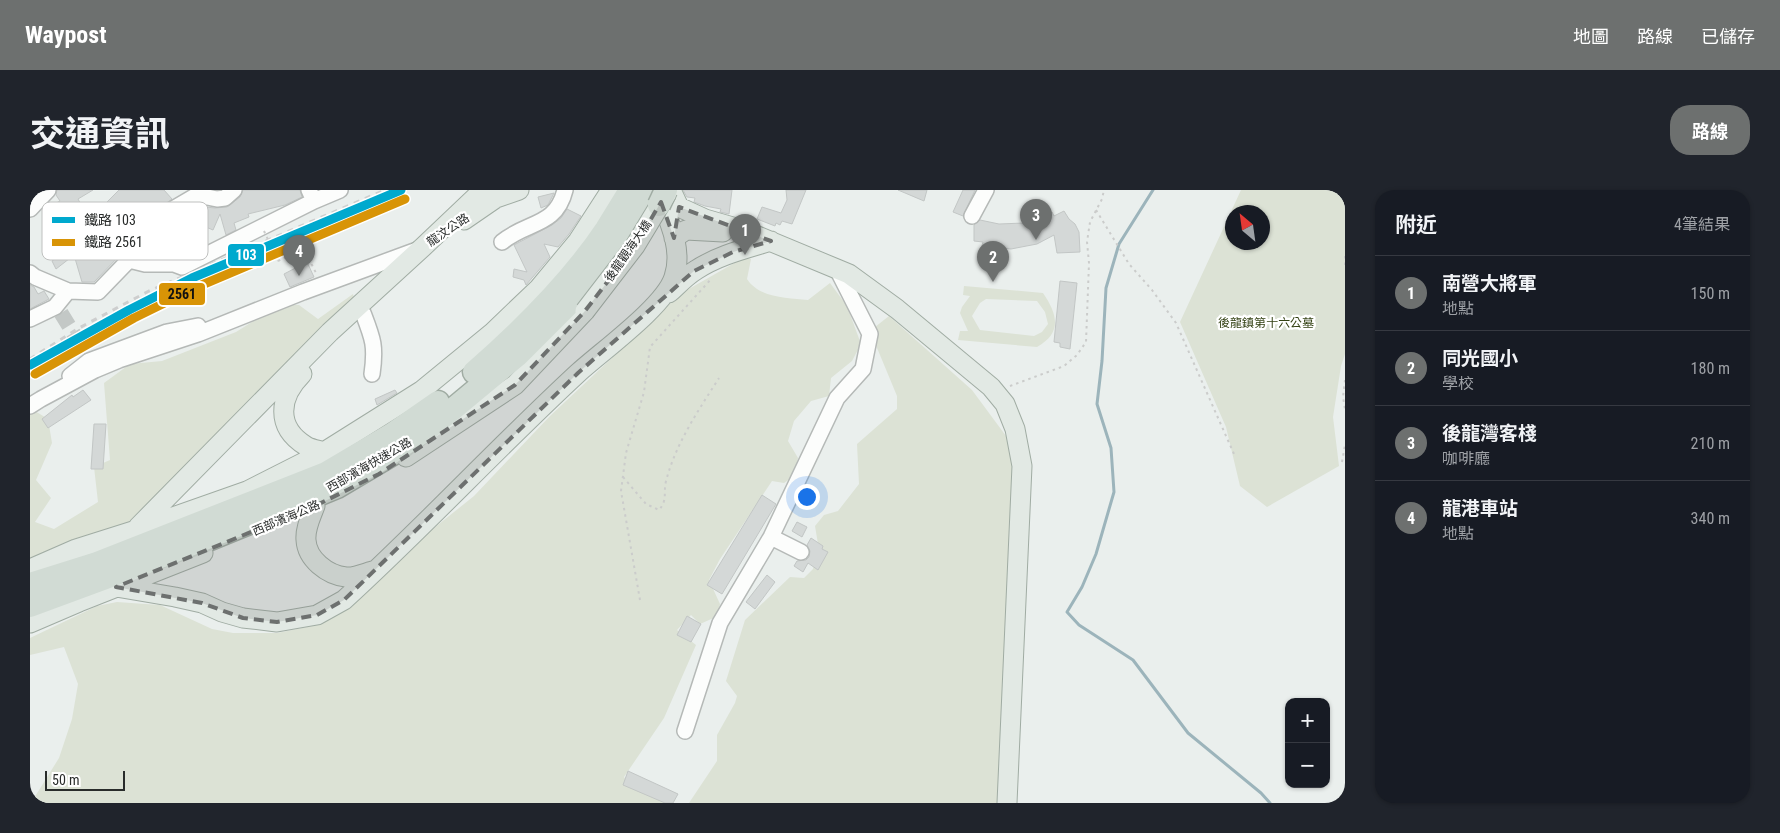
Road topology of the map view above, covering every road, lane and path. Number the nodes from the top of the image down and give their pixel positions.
1 (48, 190) edge
2 (234, 190) edge
3 (340, 190) edge
4 (483, 190) edge
5 (519, 190) edge
6 (565, 190) edge
7 (612, 190) edge
8 (630, 190) edge
9 (986, 190) edge
10 (1104, 190) edge
11 (665, 194) edge
12 (312, 195) edge
13 (185, 202) edge
14 (30, 209) edge
15 (1096, 210) junction
16 (972, 216) dead end
17 (264, 231) dead end
18 (674, 238) junction
19 (771, 241) junction
20 (502, 242) dead end
21 (423, 247) junction
22 (208, 253) edge
23 (1345, 256) edge
24 (129, 260) joint
25 (195, 260) edge
26 (1345, 266) edge
27 (837, 268) junction
28 (30, 273) edge
29 (714, 276) dead end
30 (322, 286) junction
31 (68, 291) junction
32 (563, 298) junction
33 (656, 305) junction
34 (363, 312) junction
35 (61, 313) dead end
36 (30, 319) edge
37 (218, 326) junction
38 (372, 374) dead end
39 (719, 378) dead end
40 (1345, 380) edge
41 (991, 387) junction
42 (36, 402) edge
43 (1345, 409) edge
44 (1345, 445) edge
45 (324, 452) junction
46 (1234, 454) dead end
47 (1342, 462) dead end
48 (623, 476) junction
49 (315, 506) junction
50 (136, 530) junction
51 (771, 537) junction
52 (801, 552) dead end
53 (30, 569) edge
54 (377, 570) junction
55 (30, 584) edge
56 (116, 587) junction
57 (640, 600) dead end
58 (30, 606) edge
59 (30, 623) edge
60 (685, 731) dead end
61 (1008, 803) edge

1 - 14 street
2 - 13 street
3 - 12 street
4 - 21 main road, 龍汶公路
5 - 21 main road, 龍汶公路
6 - 20 street
7 - 32 main road
8 - 32 highway, 西部濱海快速公路
9 - 16 street
10 - 15 path
11 - 18 main road
11 - 18 main road
11 - 19 main road
11 - 32 highway, 西部濱海快速公路
12 - 22 street
15 - 41 path
15 - 46 path
17 - 30 path, bridge
18 - 19 main road
18 - 33 main road
19 - 27 main road
19 - 33 main road
21 - 30 street
21 - 34 main road
21 - 50 main road
23 - 26 path
24 - 25 street
24 - 31 street
27 - 41 main road
27 - 51 street
28 - 31 street
29 - 48 path
30 - 37 street
31 - 35 street
31 - 36 street
32 - 45 main road
32 - 49 main road, 西部濱海公路
32 - 55 highway, 西部濱海快速公路
32 - 58 highway, 西部濱海快速公路
33 - 54 main road
34 - 38 street
34 - 45 main road
37 - 42 street
37 - 42 street
39 - 48 path
40 - 43 path
41 - 61 main road
44 - 47 path
45 - 50 main road
48 - 57 path
49 - 54 main road
49 - 56 main road, 西部濱海公路
50 - 53 main road
51 - 52 street
51 - 60 street
54 - 56 main road
56 - 59 main road, 西部濱海公路

